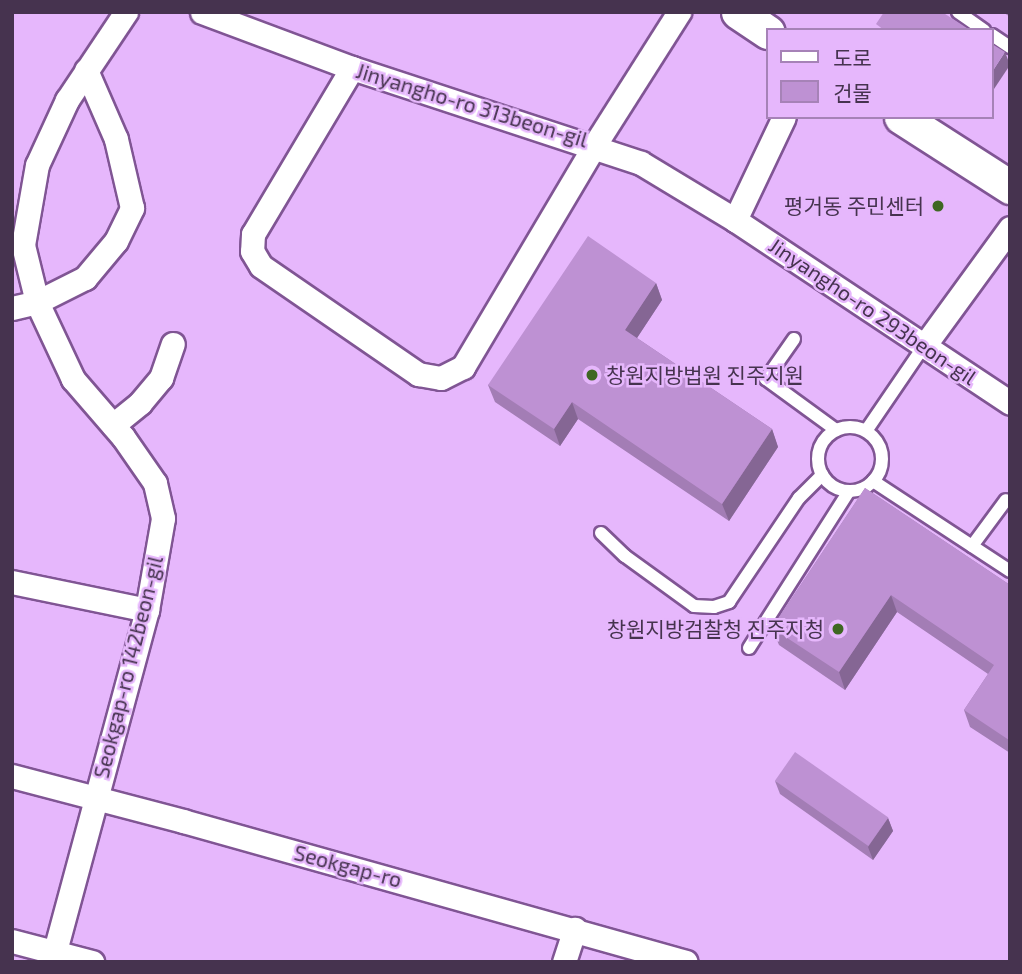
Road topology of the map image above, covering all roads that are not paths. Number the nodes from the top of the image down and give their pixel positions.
1 (126, 12) edge
2 (202, 12) edge
3 (679, 12) edge
4 (738, 12) edge
5 (958, 12) edge
6 (981, 28) edge
7 (766, 31) edge
8 (994, 36) edge
9 (1010, 47) edge
10 (352, 68) junction
11 (86, 70) junction
12 (783, 119) edge
13 (905, 119) edge
14 (594, 146) junction
15 (1006, 175) edge
16 (736, 220) junction
17 (1010, 228) edge
18 (37, 302) junction
19 (12, 307) edge
20 (794, 339) dead end
21 (173, 344) dead end
22 (924, 346) junction
23 (1010, 403) edge
24 (113, 425) junction
25 (836, 430) junction
26 (866, 431) junction
27 (822, 475) junction
28 (873, 481) junction
29 (849, 491) junction
30 (1006, 499) dead end
31 (601, 533) dead end
32 (972, 546) junction
33 (1010, 571) edge
34 (12, 582) edge
35 (147, 610) junction
36 (749, 648) dead end
37 (12, 776) edge
38 (95, 798) junction
39 (575, 929) junction
40 (12, 941) edge
41 (53, 956) edge
42 (683, 961) edge
43 (92, 962) edge
44 (564, 962) edge

1 - 11 street, Seokgap-ro 142beon-gil
2 - 10 street, Jinyangho-ro 313beon-gil
3 - 14 street, Jinyangho-ro 313beon-gil
4 - 7 street
5 - 6 lane
8 - 9 lane
10 - 14 street, Jinyangho-ro 313beon-gil
10 - 14 street
11 - 18 street, Seokgap-ro 142beon-gil
11 - 18 street
12 - 16 street
13 - 15 street
14 - 16 street, Jinyangho-ro 293beon-gil
16 - 22 street, Jinyangho-ro 293beon-gil
17 - 22 street
18 - 19 street
18 - 24 street, Seokgap-ro 142beon-gil
20 - 25 lane
21 - 24 street
22 - 23 street, Jinyangho-ro 293beon-gil
22 - 26 lane
24 - 35 street, Seokgap-ro 142beon-gil
25 - 26 lane
25 - 27 lane
26 - 28 lane
27 - 29 lane
27 - 31 lane
28 - 29 lane
28 - 32 lane
29 - 36 lane
30 - 32 lane
32 - 33 lane
34 - 35 street
35 - 38 street, Seokgap-ro 142beon-gil
37 - 38 street, Seokgap-ro
38 - 39 street, Seokgap-ro
38 - 41 street, Seokgap-ro 142beon-gil
39 - 42 street, Seokgap-ro
39 - 44 street
40 - 41 street
41 - 43 street

